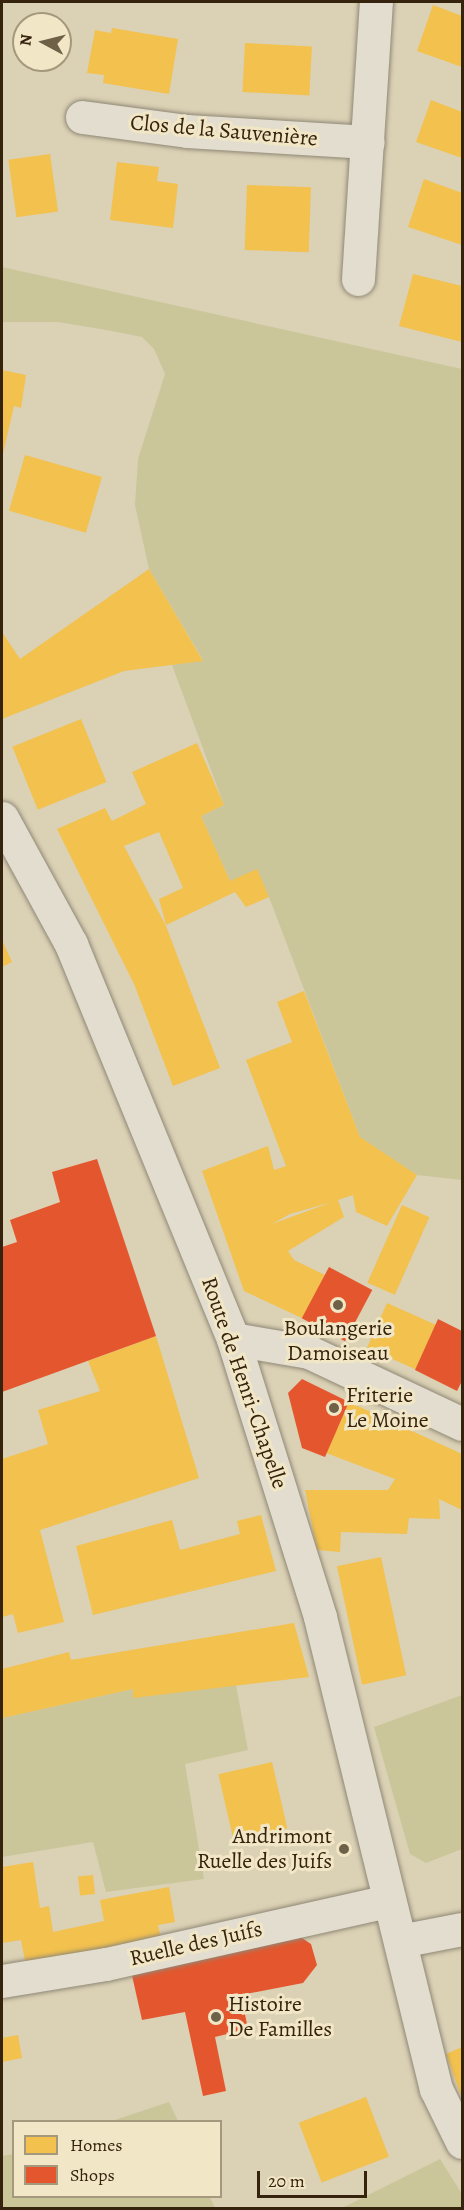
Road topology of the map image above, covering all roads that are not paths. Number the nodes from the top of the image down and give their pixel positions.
1 (376, 2) edge
2 (82, 117) dead end
3 (368, 142) junction
4 (358, 279) dead end
5 (2, 818) edge
6 (234, 1339) junction
7 (462, 1424) edge
8 (389, 1900) junction
9 (462, 1929) edge
10 (400, 1941) junction
11 (2, 1981) edge
12 (462, 2142) edge

1 - 3 street
2 - 3 street, Clos de la Sauvenière
3 - 4 street
5 - 6 street, Route de Henri-Chapelle
6 - 7 street
6 - 8 street, Route de Henri-Chapelle
8 - 10 street, Route de Henri-Chapelle
8 - 11 street, Ruelle des Juifs
9 - 10 street
10 - 12 street, Route de Henri-Chapelle

